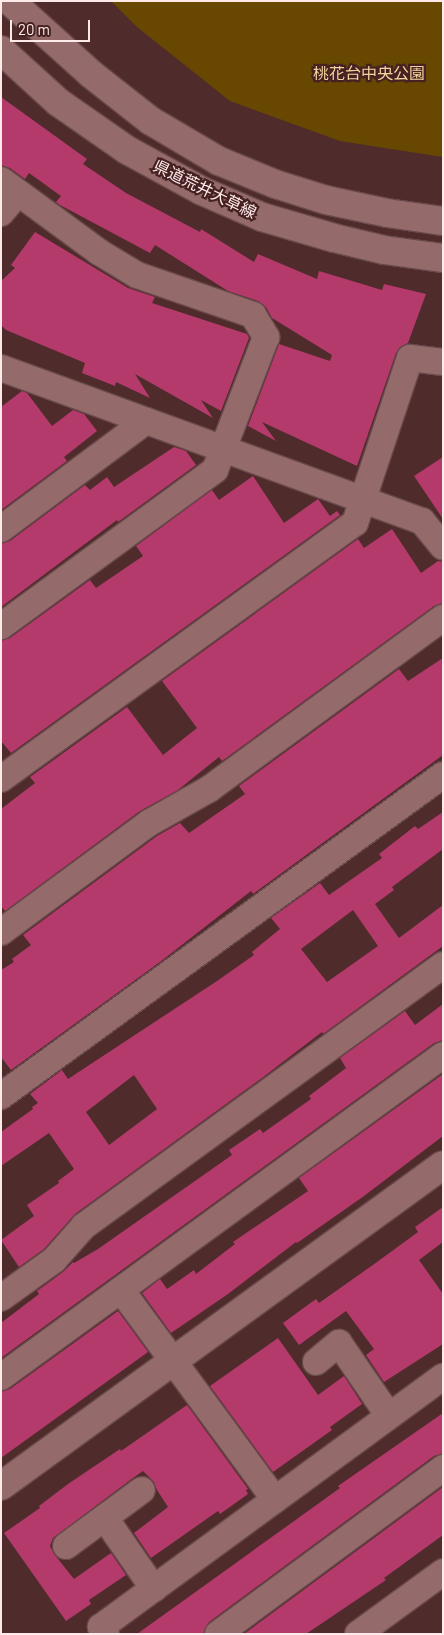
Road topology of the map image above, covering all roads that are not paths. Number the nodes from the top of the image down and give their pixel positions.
1 (10, 1) edge
2 (1, 50) edge
3 (10, 187) edge
4 (1, 212) edge
5 (443, 220) edge
6 (443, 258) edge
7 (443, 362) edge
8 (1, 368) edge
9 (146, 421) junction
10 (224, 450) junction
11 (362, 498) junction
12 (1, 529) edge
13 (443, 547) edge
14 (443, 618) edge
15 (1, 626) edge
16 (443, 775) edge
17 (1, 779) edge
18 (1, 932) edge
19 (443, 965) edge
20 (443, 1055) edge
21 (1, 1096) edge
22 (443, 1165) edge
23 (121, 1290) junction
24 (1, 1298) edge
25 (173, 1361) junction
26 (316, 1362) dead end
27 (1, 1376) edge
28 (443, 1377) edge
29 (388, 1416) junction
30 (443, 1468) edge
31 (1, 1486) edge
32 (142, 1490) dead end
33 (275, 1500) junction
34 (105, 1518) junction
35 (66, 1546) dead end
36 (443, 1572) edge
37 (154, 1589) junction
38 (106, 1634) edge
39 (218, 1634) edge
40 (358, 1634) edge

1 - 5 main road, 県道荒井大草線
2 - 6 main road, 県道荒井大草線
3 - 4 street
3 - 10 street
7 - 11 street
8 - 9 street
9 - 10 street
9 - 12 street
10 - 11 street
10 - 15 street
11 - 13 street
11 - 17 street
14 - 18 street
16 - 21 street
19 - 24 street
20 - 23 street
22 - 25 main road
23 - 25 street
23 - 27 street
25 - 31 main road
25 - 33 street
26 - 29 street
28 - 29 street
29 - 33 street
30 - 39 street
32 - 34 street
33 - 37 street
34 - 35 street
34 - 37 street
36 - 40 street
37 - 38 street

